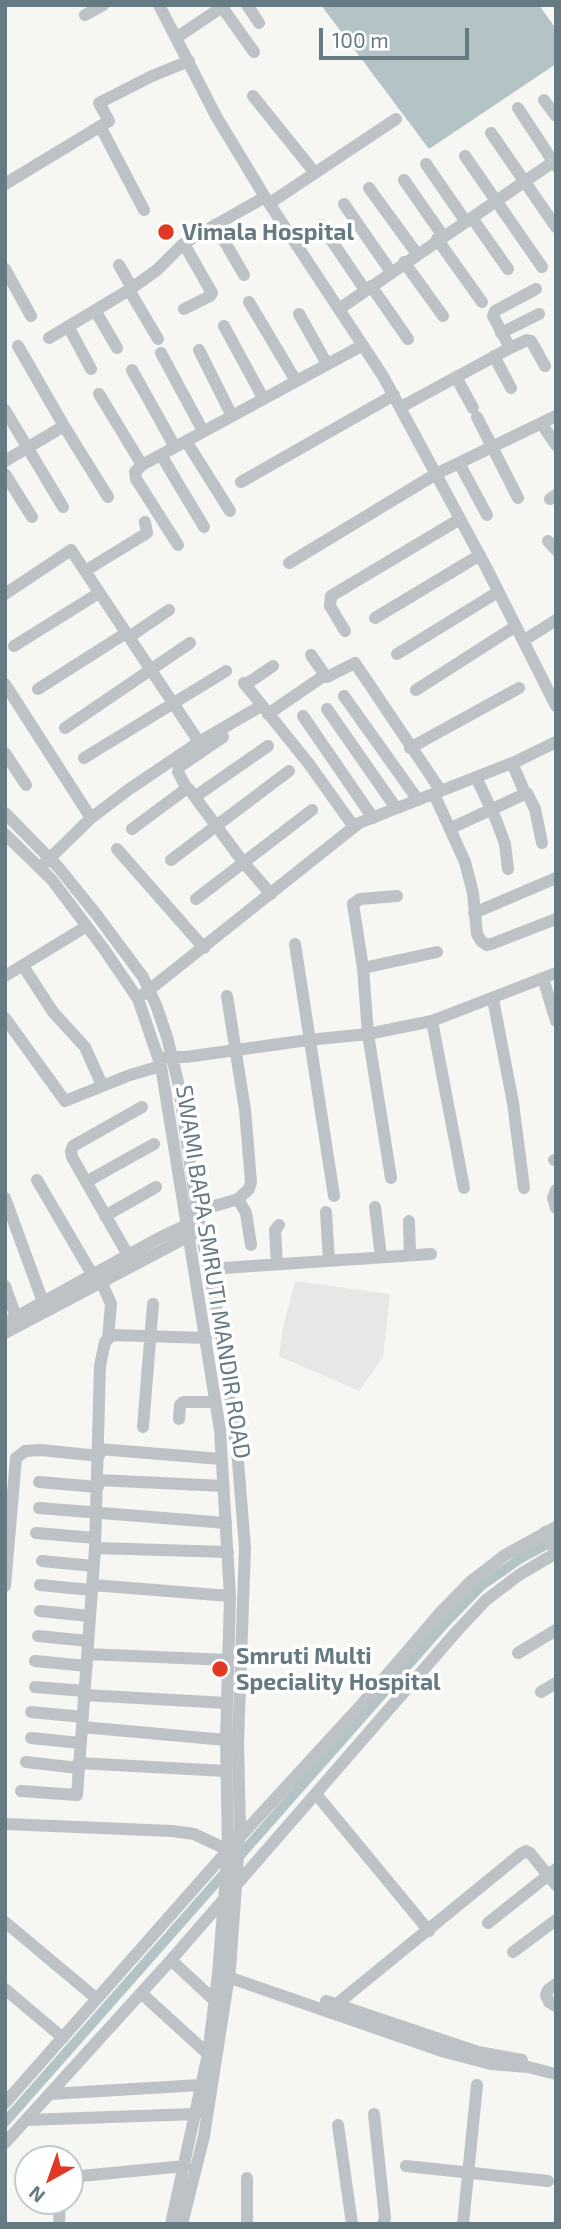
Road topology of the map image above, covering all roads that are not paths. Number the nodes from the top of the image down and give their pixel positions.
1 (103, 5) edge
2 (159, 5) edge
3 (247, 5) edge
4 (223, 6) edge
5 (85, 15) dead end
6 (259, 23) dead end
7 (176, 38) junction
8 (254, 52) dead end
9 (189, 61) junction
10 (253, 96) dead end
11 (544, 100) dead end
12 (518, 108) dead end
13 (556, 116) edge
14 (396, 119) dead end
15 (100, 126) junction
16 (491, 133) dead end
17 (466, 156) dead end
18 (555, 162) edge
19 (426, 164) dead end
20 (315, 173) junction
21 (404, 180) dead end
22 (524, 182) junction
23 (5, 184) edge
24 (369, 188) dead end
25 (267, 200) junction
26 (496, 202) junction
27 (344, 204) dead end
28 (144, 210) dead end
29 (469, 220) junction
30 (215, 225) junction
31 (321, 225) dead end
32 (556, 227) edge
33 (440, 237) junction
34 (184, 244) junction
35 (417, 254) junction
36 (404, 262) junction
37 (119, 265) dead end
38 (542, 267) dead end
39 (5, 269) edge
40 (508, 269) dead end
41 (391, 272) junction
42 (244, 275) dead end
43 (368, 288) junction
44 (130, 289) junction
45 (536, 289) dead end
46 (249, 302) dead end
47 (482, 302) dead end
48 (184, 309) dead end
49 (339, 309) junction
50 (95, 310) junction
51 (299, 314) dead end
52 (539, 314) dead end
53 (31, 316) dead end
54 (443, 316) dead end
55 (68, 326) junction
56 (225, 326) dead end
57 (501, 333) junction
58 (49, 338) dead end
59 (158, 339) dead end
60 (408, 339) dead end
61 (363, 345) junction
62 (18, 346) dead end
63 (117, 348) dead end
64 (510, 348) junction
65 (199, 350) dead end
66 (161, 353) dead end
67 (494, 356) junction
68 (327, 364) junction
69 (545, 366) dead end
70 (91, 369) dead end
71 (132, 370) dead end
72 (456, 377) junction
73 (296, 381) junction
74 (511, 388) dead end
75 (99, 394) dead end
76 (394, 395) junction
77 (263, 398) junction
78 (401, 407) junction
79 (5, 410) edge
80 (232, 416) junction
81 (556, 416) edge
82 (541, 423) junction
83 (64, 426) junction
84 (204, 431) junction
85 (181, 444) junction
86 (556, 445) edge
87 (492, 446) junction
88 (27, 447) junction
89 (161, 455) junction
90 (5, 461) edge
91 (460, 463) junction
92 (142, 465) junction
93 (5, 474) edge
94 (436, 474) junction
95 (241, 482) dead end
96 (108, 497) dead end
97 (518, 498) dead end
98 (63, 507) dead end
99 (230, 511) dead end
100 (487, 515) dead end
101 (32, 517) dead end
102 (460, 519) junction
103 (145, 522) dead end
104 (204, 527) dead end
105 (178, 545) dead end
106 (480, 555) junction
107 (289, 563) dead end
108 (85, 572) junction
109 (498, 592) junction
110 (99, 593) junction
111 (5, 594) edge
112 (169, 610) dead end
113 (375, 618) dead end
114 (556, 620) edge
115 (516, 626) junction
116 (345, 631) dead end
117 (128, 635) junction
118 (523, 641) junction
119 (190, 643) dead end
120 (14, 646) dead end
121 (397, 654) dead end
122 (312, 655) dead end
123 (273, 666) dead end
124 (150, 669) junction
125 (226, 671) dead end
126 (325, 675) junction
127 (5, 684) edge
128 (519, 688) dead end
129 (38, 689) dead end
130 (416, 690) dead end
131 (344, 696) dead end
132 (174, 704) junction
133 (556, 706) edge
134 (327, 709) dead end
135 (265, 710) junction
136 (303, 716) dead end
137 (65, 728) dead end
138 (226, 735) dead end
139 (199, 742) junction
140 (556, 742) edge
141 (268, 746) dead end
142 (410, 748) junction
143 (5, 753) edge
144 (84, 758) dead end
145 (512, 764) junction
146 (289, 771) dead end
147 (477, 778) junction
148 (26, 785) dead end
149 (192, 793) junction
150 (438, 793) junction
151 (525, 793) junction
152 (418, 800) junction
153 (396, 808) junction
154 (491, 808) junction
155 (312, 810) dead end
156 (5, 813) edge
157 (92, 818) junction
158 (373, 818) junction
159 (216, 824) junction
160 (354, 827) junction
161 (451, 828) junction
162 (132, 829) dead end
163 (6, 836) edge
164 (542, 843) dead end
165 (117, 849) dead end
166 (50, 859) junction
167 (171, 860) dead end
168 (243, 862) junction
169 (40, 868) junction
170 (508, 869) dead end
171 (556, 878) edge
172 (271, 894) junction
173 (397, 896) dead end
174 (196, 899) dead end
175 (474, 913) junction
176 (556, 919) edge
177 (87, 926) junction
178 (295, 944) dead end
179 (204, 948) junction
180 (437, 952) dead end
181 (23, 966) junction
182 (363, 968) junction
183 (556, 973) edge
184 (5, 976) edge
185 (543, 978) junction
186 (144, 995) junction
187 (227, 996) dead end
188 (493, 999) junction
189 (555, 1016) edge
190 (5, 1018) edge
191 (432, 1021) junction
192 (368, 1034) junction
193 (308, 1040) junction
194 (236, 1051) junction
195 (173, 1056) junction
196 (160, 1061) junction
197 (102, 1085) junction
198 (142, 1107) dead end
199 (154, 1144) dead end
200 (391, 1178) dead end
201 (37, 1180) dead end
202 (86, 1182) junction
203 (156, 1187) dead end
204 (464, 1188) dead end
205 (524, 1188) dead end
206 (556, 1190) edge
207 (334, 1196) dead end
208 (5, 1198) edge
209 (238, 1199) junction
210 (376, 1207) dead end
211 (556, 1208) edge
212 (326, 1212) dead end
213 (105, 1216) junction
214 (409, 1220) dead end
215 (193, 1223) junction
216 (279, 1225) dead end
217 (251, 1245) dead end
218 (431, 1254) dead end
219 (128, 1255) junction
220 (410, 1255) junction
221 (381, 1257) junction
222 (329, 1261) junction
223 (276, 1264) junction
224 (208, 1269) junction
225 (97, 1278) junction
226 (5, 1286) edge
227 (43, 1301) junction
228 (153, 1304) dead end
229 (11, 1320) edge
230 (5, 1333) edge
231 (150, 1335) junction
232 (206, 1338) junction
233 (108, 1339) junction
234 (215, 1402) junction
235 (179, 1419) dead end
236 (144, 1427) dead end
237 (99, 1452) junction
238 (221, 1459) junction
239 (39, 1482) dead end
240 (98, 1483) junction
241 (223, 1486) junction
242 (39, 1508) dead end
243 (96, 1513) junction
244 (226, 1523) junction
245 (549, 1531) edge
246 (36, 1533) dead end
247 (95, 1543) junction
248 (229, 1552) junction
249 (556, 1553) edge
250 (43, 1561) dead end
251 (93, 1566) junction
252 (5, 1586) edge
253 (40, 1586) dead end
254 (92, 1588) junction
255 (230, 1597) junction
256 (40, 1611) dead end
257 (89, 1616) junction
258 (556, 1630) edge
259 (38, 1636) dead end
260 (87, 1653) junction
261 (518, 1653) dead end
262 (228, 1660) junction
263 (35, 1661) dead end
264 (556, 1683) edge
265 (35, 1687) dead end
266 (541, 1692) dead end
267 (85, 1693) junction
268 (226, 1703) junction
269 (31, 1712) dead end
270 (82, 1722) junction
271 (31, 1738) dead end
272 (226, 1740) junction
273 (80, 1743) junction
274 (26, 1762) dead end
275 (78, 1766) junction
276 (226, 1771) junction
277 (20, 1791) dead end
278 (316, 1794) junction
279 (5, 1824) edge
280 (239, 1838) junction
281 (228, 1850) junction
282 (553, 1876) edge
283 (234, 1886) junction
284 (224, 1898) junction
285 (556, 1920) edge
286 (5, 1922) edge
287 (488, 1923) dead end
288 (429, 1931) junction
289 (513, 1952) dead end
290 (171, 1960) junction
291 (224, 1972) junction
292 (556, 1984) edge
293 (5, 1990) edge
294 (141, 1993) junction
295 (97, 1999) junction
296 (215, 2001) junction
297 (556, 2006) edge
298 (332, 2008) junction
299 (63, 2038) junction
300 (208, 2054) junction
301 (523, 2063) junction
302 (556, 2067) edge
303 (556, 2074) edge
304 (201, 2085) junction
305 (477, 2085) dead end
306 (50, 2094) junction
307 (5, 2103) edge
308 (196, 2114) junction
309 (374, 2114) dead end
310 (26, 2120) junction
311 (338, 2124) dead end
312 (5, 2143) edge
313 (185, 2166) junction
314 (406, 2166) dead end
315 (468, 2171) junction
316 (84, 2176) edge
317 (247, 2178) dead end
318 (548, 2181) dead end
319 (170, 2224) edge
320 (182, 2224) edge
321 (247, 2224) edge
322 (352, 2224) edge
323 (383, 2224) edge
324 (463, 2224) edge

1 - 5 street
2 - 7 street
3 - 6 street
4 - 7 street
4 - 8 street
7 - 9 street
9 - 15 street
9 - 25 street
10 - 20 street
11 - 13 street
12 - 18 street
14 - 20 street
15 - 23 street
15 - 28 street
16 - 22 street
17 - 26 street
18 - 22 street
19 - 29 street
20 - 25 street
21 - 33 street
22 - 26 street
22 - 32 street
24 - 35 street
25 - 30 street
25 - 49 street
26 - 29 street
26 - 38 street
27 - 41 street
29 - 33 street
29 - 40 street
30 - 34 street
30 - 42 street
31 - 43 street
33 - 35 street
33 - 47 street
34 - 44 street
34 - 48 street
35 - 36 street
36 - 41 street
36 - 54 street
37 - 44 street
39 - 53 street
41 - 43 street
43 - 49 street
43 - 60 street
44 - 50 street
44 - 59 street
45 - 57 street
46 - 73 street
49 - 61 street
50 - 55 street
50 - 63 street
51 - 68 street
52 - 57 street
55 - 58 street
55 - 70 street
56 - 77 street
57 - 64 street
61 - 68 street
61 - 76 street
62 - 83 street
64 - 67 street
64 - 69 street
65 - 80 street
66 - 84 street
67 - 72 street
67 - 74 street
68 - 73 street
71 - 85 street
72 - 78 street
72 - 87 street
73 - 77 street
75 - 92 street
76 - 78 street
76 - 95 street
77 - 80 street
78 - 94 street
79 - 88 street
80 - 84 street
81 - 82 street
82 - 86 street
82 - 87 street
83 - 88 street
83 - 96 street
84 - 85 street
85 - 89 street
85 - 99 street
87 - 91 street
87 - 97 street
88 - 90 street
88 - 98 street
89 - 92 street
89 - 104 street
91 - 94 street
91 - 100 street
92 - 105 street
93 - 101 street
94 - 102 street
94 - 107 street
102 - 106 street
102 - 116 street
103 - 108 street
106 - 109 street
106 - 113 street
108 - 110 street
108 - 111 street
109 - 115 street
109 - 121 street
110 - 117 street
110 - 120 street
112 - 117 street
114 - 118 street
115 - 118 street
115 - 130 street
117 - 124 street
117 - 129 street
118 - 133 street
119 - 124 street
122 - 126 street
123 - 135 street
124 - 132 street
124 - 137 street
125 - 132 street
126 - 135 street
126 - 142 street
127 - 157 street
128 - 142 street
131 - 152 street
132 - 139 street
132 - 144 street
134 - 153 street
135 - 139 street
135 - 160 street
136 - 158 street
138 - 149 street
139 - 157 street
140 - 145 street
141 - 149 street
142 - 150 street
143 - 148 street
145 - 147 street
145 - 151 street
146 - 159 street
147 - 150 street
147 - 154 street
149 - 159 street
149 - 162 street
150 - 152 street
150 - 161 street
151 - 154 street
151 - 164 street
152 - 153 street
153 - 158 street
154 - 161 street
154 - 170 street
155 - 168 street
156 - 166 street
157 - 166 street
158 - 160 street
159 - 167 street
159 - 168 street
160 - 172 street
161 - 175 street
163 - 169 street, SWAMI BAPA SMRUTI MANDIR ROAD
165 - 179 street
166 - 169 street
166 - 186 street
168 - 172 street
168 - 174 street
169 - 177 street, SWAMI BAPA SMRUTI MANDIR ROAD
171 - 175 street
172 - 179 street
173 - 182 street
175 - 176 street
177 - 181 street
177 - 186 street, SWAMI BAPA SMRUTI MANDIR ROAD
178 - 193 street
179 - 186 street
180 - 182 street
181 - 184 street
181 - 197 street
182 - 192 street
183 - 185 street
185 - 188 street
185 - 189 street
186 - 195 street
186 - 196 street, SWAMI BAPA SMRUTI MANDIR ROAD
187 - 194 street
188 - 191 street
188 - 205 street
190 - 197 street
191 - 192 street
191 - 204 street
192 - 193 street
192 - 200 street
193 - 194 street
193 - 207 street
194 - 195 street
194 - 209 street
195 - 196 street
195 - 215 street
196 - 197 street
196 - 215 street, SWAMI BAPA SMRUTI MANDIR ROAD
198 - 202 street
199 - 202 street
201 - 225 street
202 - 213 street
203 - 213 street
206 - 211 street
208 - 227 street
209 - 215 street
209 - 217 street
210 - 221 street
212 - 222 street
213 - 219 street
214 - 220 street
215 - 219 street
215 - 224 street
215 - 225 street
215 - 232 street, SWAMI BAPA SMRUTI MANDIR ROAD
216 - 223 street
218 - 220 street
219 - 225 street
220 - 221 street
221 - 222 street
222 - 223 street
223 - 224 street
224 - 280 street
225 - 227 street
225 - 230 street
225 - 233 street
226 - 229 street
227 - 229 street
228 - 231 street
231 - 232 street
231 - 233 street
231 - 236 street
232 - 234 street, SWAMI BAPA SMRUTI MANDIR ROAD
233 - 237 street
234 - 235 street
234 - 238 street, SWAMI BAPA SMRUTI MANDIR ROAD
237 - 238 street
237 - 240 street
237 - 252 street
238 - 241 street, SWAMI BAPA SMRUTI MANDIR ROAD
239 - 240 street
240 - 241 street
240 - 243 street
241 - 244 street, SWAMI BAPA SMRUTI MANDIR ROAD
242 - 243 street
243 - 244 street
243 - 247 street
244 - 248 street, SWAMI BAPA SMRUTI MANDIR ROAD
245 - 249 street
245 - 280 street
246 - 247 street
247 - 248 street
247 - 251 street
248 - 255 street, SWAMI BAPA SMRUTI MANDIR ROAD
249 - 278 street
250 - 251 street
251 - 254 street
253 - 254 street
254 - 255 street
254 - 257 street
255 - 262 street, SWAMI BAPA SMRUTI MANDIR ROAD
256 - 257 street
257 - 260 street
258 - 261 street
259 - 260 street
260 - 262 street
260 - 263 street
260 - 267 street
262 - 268 street, SWAMI BAPA SMRUTI MANDIR ROAD
264 - 266 street
265 - 267 street
267 - 268 street
267 - 270 street
268 - 272 street, SWAMI BAPA SMRUTI MANDIR ROAD
269 - 270 street
270 - 272 street
270 - 273 street
271 - 273 street
272 - 276 street, SWAMI BAPA SMRUTI MANDIR ROAD
273 - 275 street
274 - 275 street
275 - 276 street
275 - 277 street
276 - 281 street, SWAMI BAPA SMRUTI MANDIR ROAD
278 - 283 street
278 - 288 street
279 - 281 street
280 - 281 street
280 - 283 street
281 - 284 street, SWAMI BAPA SMRUTI MANDIR ROAD
281 - 295 street
282 - 287 street
282 - 288 street
283 - 284 street
283 - 291 street
284 - 290 street
284 - 291 street, SWAMI BAPA SMRUTI MANDIR ROAD
285 - 289 street
286 - 295 street
288 - 298 street
290 - 294 street
290 - 296 street
291 - 296 street, SWAMI BAPA SMRUTI MANDIR ROAD
291 - 298 street
291 - 320 street
292 - 297 street
293 - 299 street
294 - 300 street
294 - 306 street
295 - 299 street
296 - 300 street, SWAMI BAPA SMRUTI MANDIR ROAD
298 - 301 street
299 - 307 street
300 - 304 street, SWAMI BAPA SMRUTI MANDIR ROAD
301 - 302 street
301 - 303 street
304 - 306 street
304 - 308 street, SWAMI BAPA SMRUTI MANDIR ROAD
305 - 315 street
306 - 310 street
308 - 310 street
308 - 313 street, SWAMI BAPA SMRUTI MANDIR ROAD
309 - 323 street
310 - 312 street
311 - 322 street
313 - 316 street
313 - 319 street, SWAMI BAPA SMRUTI MANDIR ROAD
314 - 315 street
315 - 318 street
315 - 324 street
317 - 321 street

